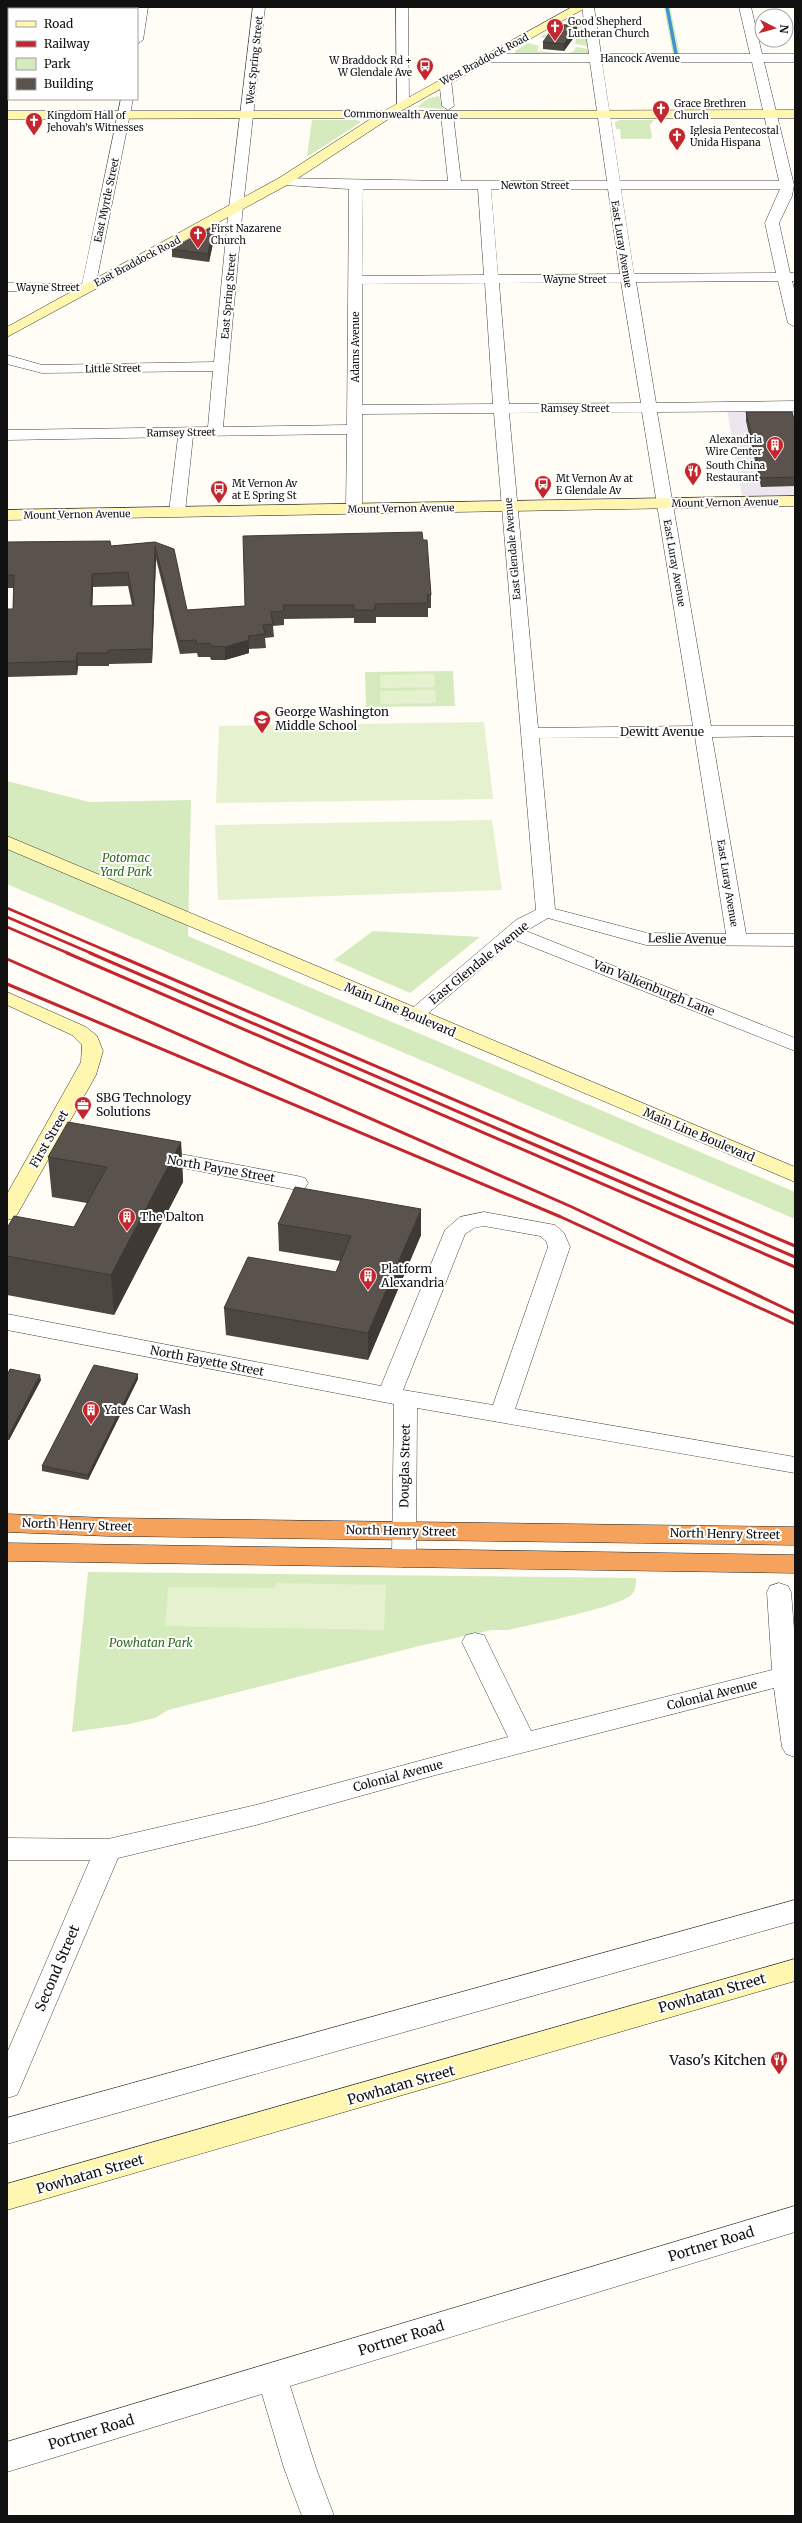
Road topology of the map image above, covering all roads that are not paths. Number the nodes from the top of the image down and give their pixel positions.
1 (142, 7) edge
2 (259, 7) edge
3 (402, 7) edge
4 (581, 7) edge
5 (588, 7) edge
6 (745, 7) edge
7 (138, 33) edge
8 (485, 58) junction
9 (595, 58) junction
10 (757, 58) junction
11 (795, 58) edge
12 (444, 80) junction
13 (127, 100) edge
14 (403, 104) junction
15 (447, 111) junction
16 (125, 113) junction
17 (249, 114) junction
18 (389, 114) junction
19 (770, 114) junction
20 (795, 114) edge
21 (7, 115) edge
22 (602, 115) junction
23 (284, 181) junction
24 (356, 185) junction
25 (455, 185) junction
26 (484, 185) junction
27 (613, 185) junction
28 (788, 185) junction
29 (236, 207) junction
30 (789, 277) edge
31 (628, 279) junction
32 (355, 280) junction
33 (490, 280) junction
34 (7, 287) edge
35 (88, 288) junction
36 (795, 324) edge
37 (7, 333) edge
38 (7, 359) edge
39 (221, 366) junction
40 (795, 406) edge
41 (649, 408) junction
42 (500, 409) junction
43 (355, 410) junction
44 (354, 429) junction
45 (186, 432) junction
46 (215, 432) junction
47 (7, 435) edge
48 (795, 501) edge
49 (665, 503) junction
50 (509, 506) junction
51 (354, 509) junction
52 (177, 512) junction
53 (7, 515) edge
54 (704, 731) junction
55 (795, 731) edge
56 (529, 733) junction
57 (7, 842) edge
58 (552, 914) junction
59 (514, 933) junction
60 (737, 940) junction
61 (795, 940) edge
62 (7, 998) edge
63 (413, 1016) junction
64 (795, 1045) edge
65 (50, 1137) junction
66 (73, 1142) edge
67 (134, 1153) edge
68 (795, 1175) edge
69 (296, 1183) dead end
70 (7, 1212) edge
71 (7, 1322) edge
72 (398, 1397) junction
73 (501, 1415) junction
74 (795, 1465) edge
75 (7, 1522) edge
76 (795, 1526) edge
77 (404, 1531) junction
78 (699, 1533) junction
79 (795, 1536) edge
80 (7, 1552) edge
81 (404, 1558) junction
82 (795, 1564) edge
83 (778, 1592) dead end
84 (475, 1642) dead end
85 (786, 1676) junction
86 (524, 1743) junction
87 (795, 1747) edge
88 (7, 1848) edge
89 (108, 1850) junction
90 (795, 1911) edge
91 (795, 1970) edge
92 (7, 2086) edge
93 (7, 2131) edge
94 (7, 2198) edge
95 (795, 2219) edge
96 (272, 2376) junction
97 (7, 2457) edge
98 (318, 2516) edge

1 - 7 street
2 - 17 street, West Spring Street
3 - 14 street
4 - 8 street, West Braddock Road
5 - 9 street, East Luray Avenue
6 - 10 street
8 - 9 street, Hancock Avenue
8 - 12 street, West Braddock Road
9 - 10 street, Hancock Avenue
9 - 22 street, East Luray Avenue
10 - 11 street, Hancock Avenue
10 - 19 street
12 - 14 street, West Braddock Road
12 - 15 street
13 - 16 street, East Myrtle Street
14 - 18 street, West Braddock Road
15 - 18 street, Commonwealth Avenue
15 - 22 street, Commonwealth Avenue
15 - 25 street
16 - 17 street, Commonwealth Avenue
16 - 21 street, Commonwealth Avenue
16 - 35 street, East Myrtle Street
17 - 18 street, Commonwealth Avenue
17 - 29 street, East Spring Street
18 - 23 street, East Braddock Road
19 - 20 street, Commonwealth Avenue
19 - 22 street, Commonwealth Avenue
19 - 28 street
22 - 27 street, East Luray Avenue
23 - 24 street, Newton Street
23 - 29 street, East Braddock Road
24 - 25 street, Newton Street
24 - 32 street, Adams Avenue
25 - 26 street, Newton Street
26 - 27 street, Newton Street
26 - 33 street, East Glendale Avenue
27 - 28 street, Newton Street
27 - 31 street, East Luray Avenue
28 - 30 street
29 - 35 street, East Braddock Road
29 - 39 street, East Spring Street
30 - 31 street, Wayne Street
30 - 36 street
31 - 33 street, Wayne Street
31 - 41 street, East Luray Avenue
32 - 33 street, Wayne Street
32 - 43 street, Adams Avenue
33 - 42 street, East Glendale Avenue
34 - 35 street, Wayne Street
35 - 37 street, East Braddock Road
38 - 39 street, Little Street
39 - 46 street, East Spring Street
40 - 41 street, Ramsey Street
41 - 42 street, Ramsey Street
41 - 49 street, East Luray Avenue
42 - 43 street, Ramsey Street
42 - 50 street, East Glendale Avenue
43 - 44 street, Adams Avenue
44 - 46 street, Ramsey Street
44 - 51 street, Adams Avenue
45 - 46 street, Ramsey Street
45 - 47 street, Ramsey Street
45 - 52 street
48 - 49 street, Mount Vernon Avenue
49 - 50 street, Mount Vernon Avenue
49 - 54 street, East Luray Avenue
50 - 51 street, Mount Vernon Avenue
50 - 56 street, East Glendale Avenue
51 - 52 street, Mount Vernon Avenue
52 - 53 street, Mount Vernon Avenue
54 - 55 street, Dewitt Avenue
54 - 56 street, Dewitt Avenue
54 - 60 street, East Luray Avenue
56 - 58 street, East Glendale Avenue
57 - 63 street, Main Line Boulevard
58 - 59 street, East Glendale Avenue
58 - 60 street, Leslie Avenue
59 - 63 street, East Glendale Avenue
59 - 64 street, Van Valkenburgh Lane
60 - 61 street, Leslie Avenue
62 - 65 street, First Street
63 - 68 street, Main Line Boulevard
65 - 66 street
65 - 70 street, First Street
67 - 69 street, North Payne Street
71 - 72 street, North Fayette Street
72 - 73 street, North Fayette Street
72 - 73 street
72 - 77 street, Douglas Street
73 - 74 street, North Fayette Street
75 - 77 highway, North Henry Street
76 - 78 highway
77 - 78 highway, North Henry Street
77 - 81 street, Douglas Street
78 - 79 highway, North Henry Street
80 - 81 highway
81 - 82 highway
83 - 85 street
84 - 86 street
85 - 86 street, Colonial Avenue
85 - 87 street
86 - 89 street, Colonial Avenue
88 - 89 street, Colonial Avenue
89 - 92 street, Second Street
90 - 93 street
91 - 94 street, Powhatan Street
95 - 96 street, Portner Road
96 - 97 street, Portner Road
96 - 98 street

